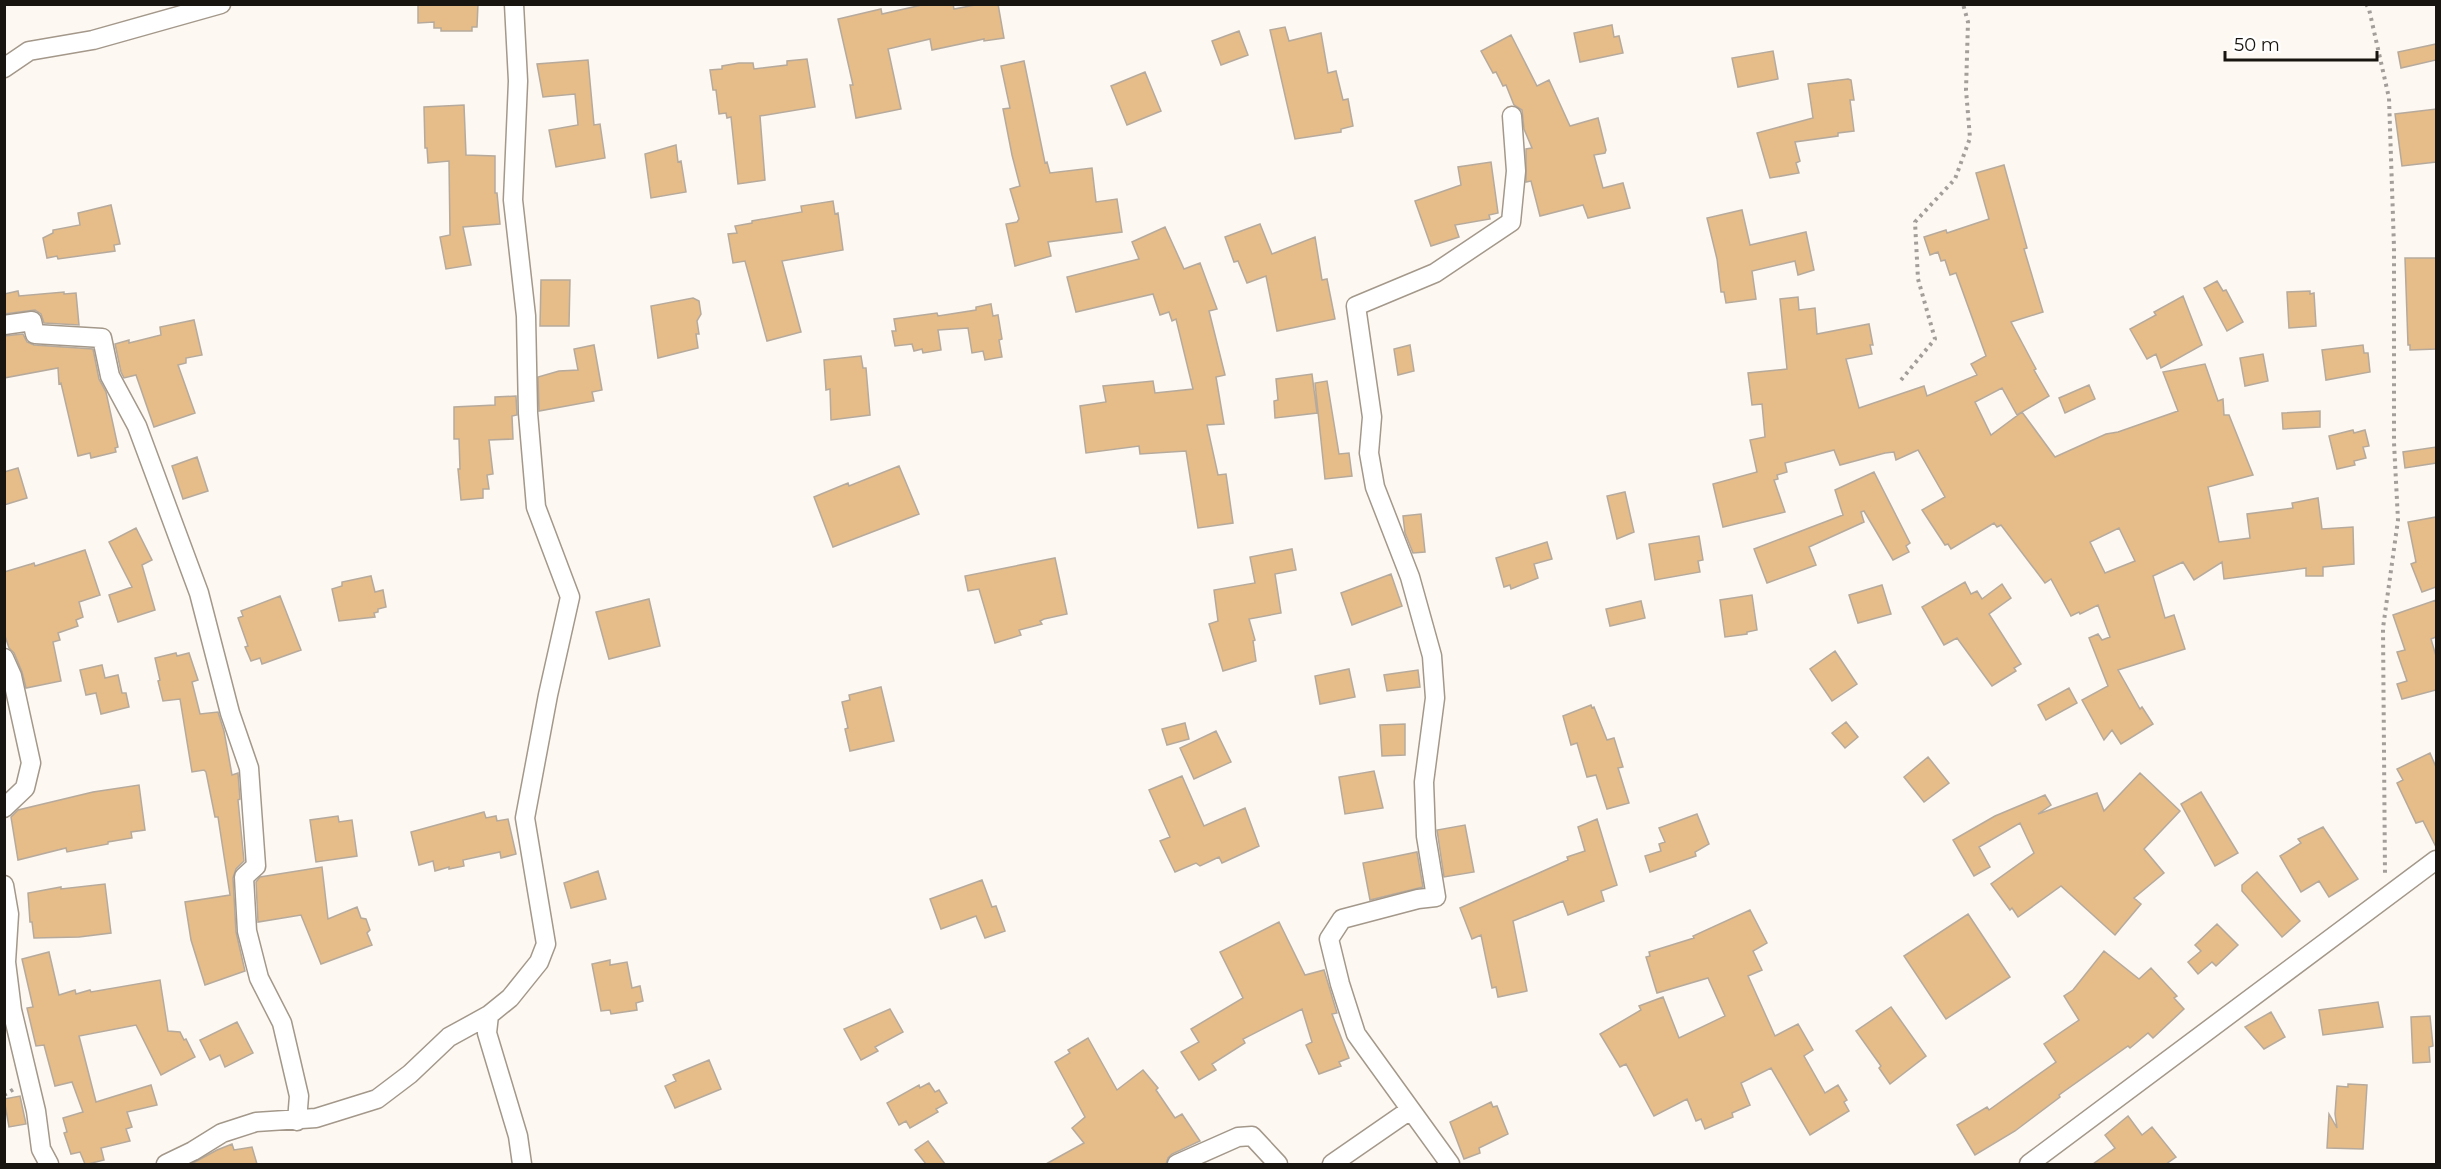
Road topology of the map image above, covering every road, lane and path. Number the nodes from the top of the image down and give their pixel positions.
1 (221, 4) edge
2 (514, 4) edge
3 (1963, 4) edge
4 (2366, 4) edge
5 (4, 68) edge
6 (1512, 116) dead end
7 (4, 326) edge
8 (1901, 380) dead end
9 (4, 658) edge
10 (4, 808) edge
11 (2436, 860) edge
12 (4, 885) edge
13 (2385, 900) junction
14 (489, 1016) junction
15 (1410, 1110) junction
16 (297, 1121) junction
17 (49, 1164) edge
18 (166, 1164) edge
19 (522, 1164) edge
20 (1177, 1164) edge
21 (1278, 1164) edge
22 (1332, 1164) edge
23 (1450, 1164) edge
24 (2029, 1164) edge

1 - 5 street
2 - 14 street
3 - 8 path
4 - 13 path
6 - 15 street
7 - 16 street
9 - 10 street
11 - 13 street
12 - 17 street
13 - 24 street
14 - 16 street
14 - 19 street
15 - 22 street
15 - 23 street
16 - 18 street
20 - 21 street

